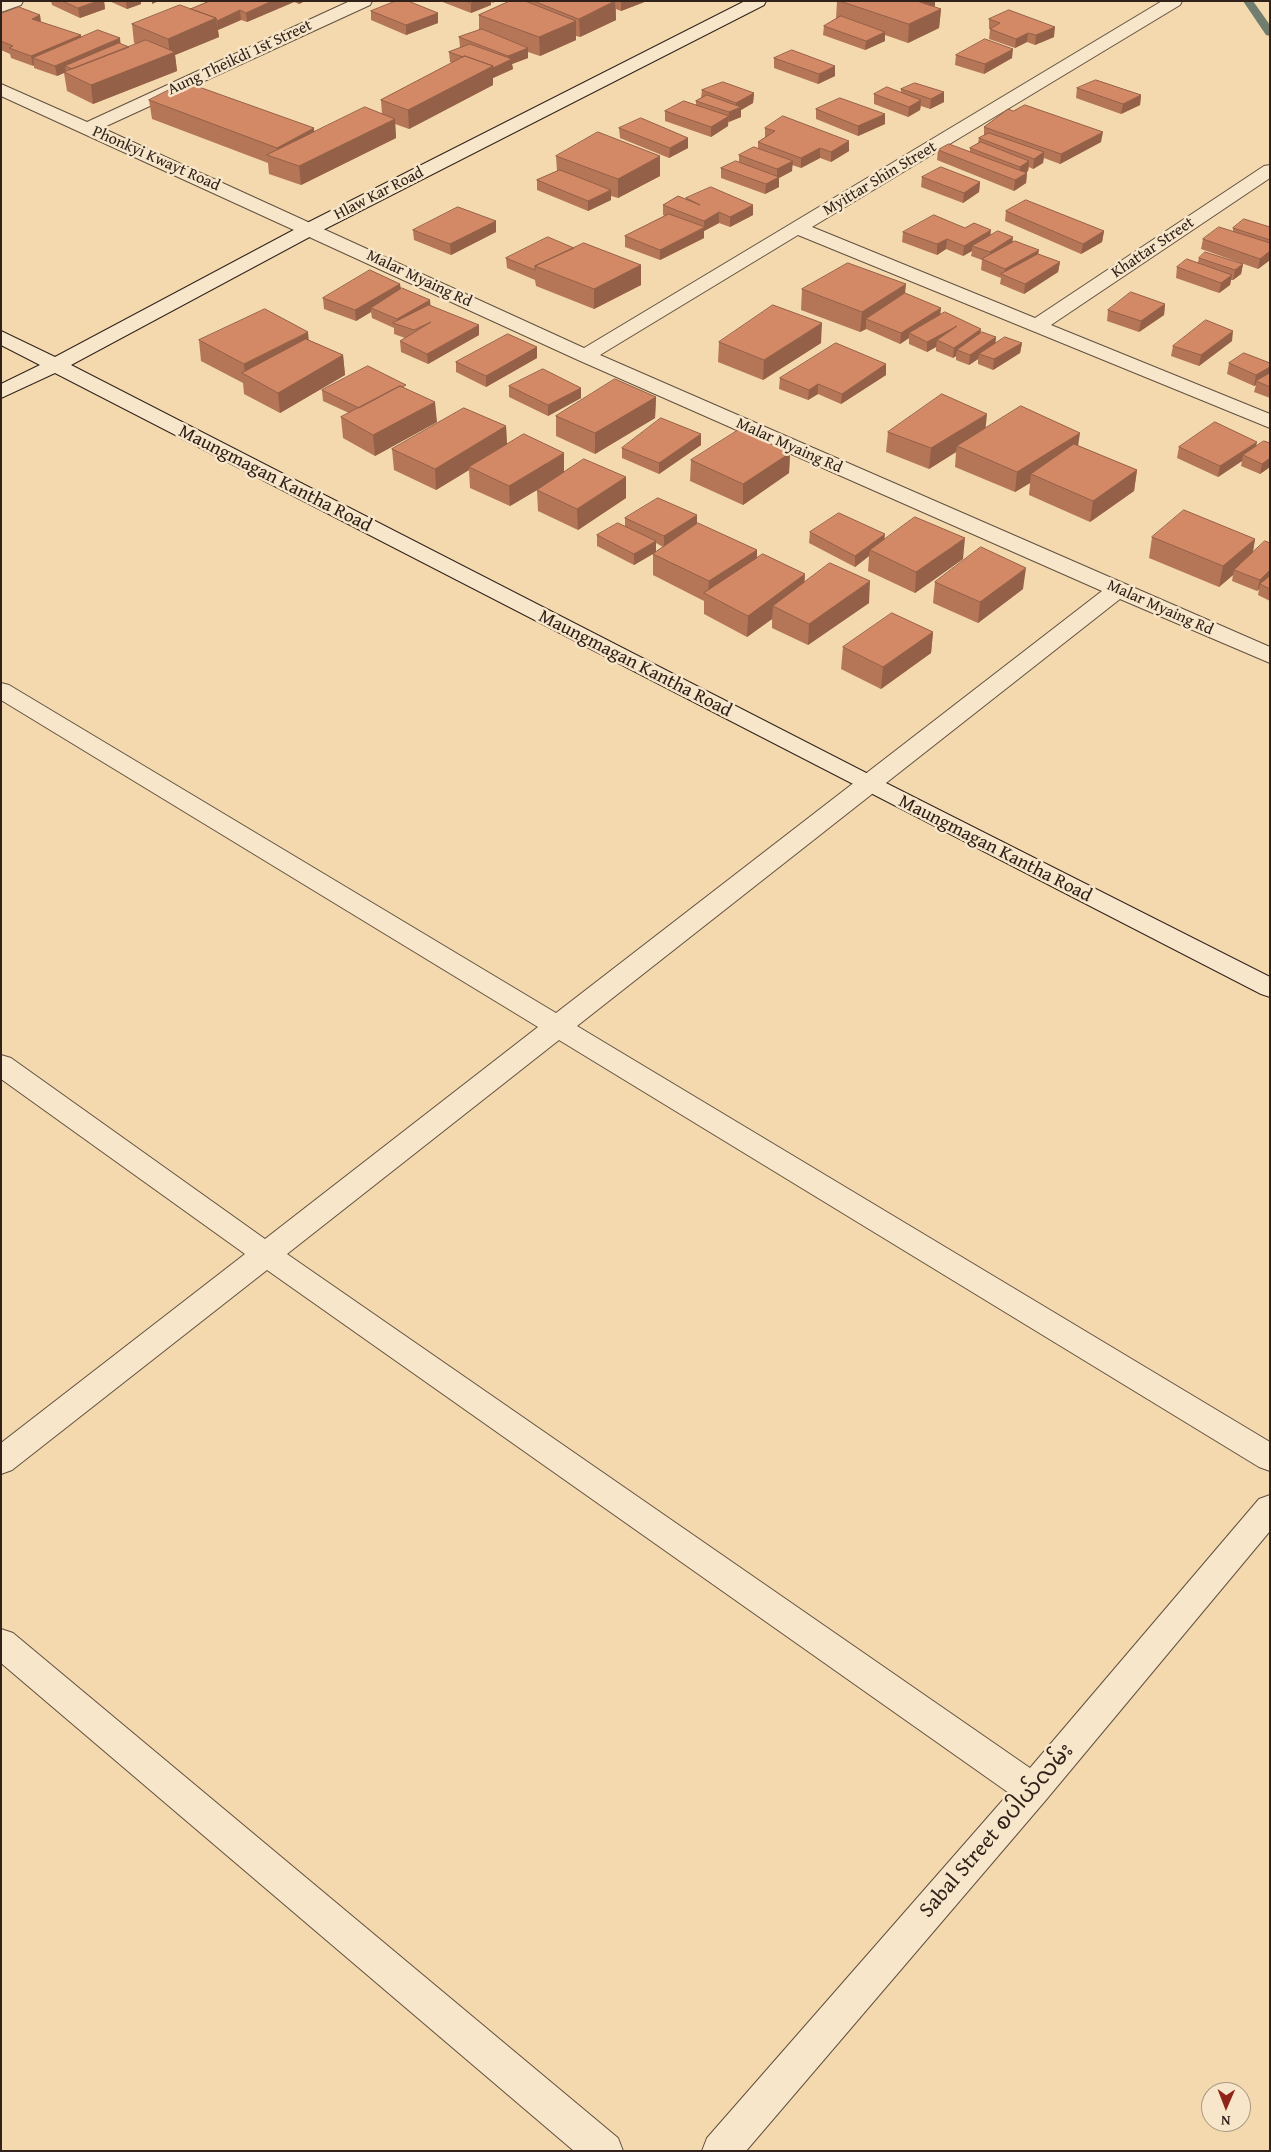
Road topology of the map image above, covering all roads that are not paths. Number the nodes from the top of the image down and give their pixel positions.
1 (15, 1) edge
2 (364, 1) edge
3 (758, 1) edge
4 (1174, 1) edge
5 (1, 7) edge
6 (1, 89) edge
7 (88, 128) junction
8 (1270, 170) edge
9 (797, 228) junction
10 (310, 229) junction
11 (1037, 326) junction
12 (1, 338) edge
13 (585, 356) junction
14 (55, 365) junction
15 (1, 392) edge
16 (1270, 422) edge
17 (1117, 590) junction
18 (1270, 656) edge
19 (1, 690) edge
20 (869, 784) junction
21 (1270, 988) edge
22 (557, 1026) junction
23 (1, 1064) edge
24 (267, 1255) junction
25 (1270, 1458) edge
26 (1, 1461) edge
27 (1270, 1508) edge
28 (1, 1643) edge
29 (1033, 1790) junction
30 (604, 2151) edge
31 (721, 2151) edge

1 - 5 street
2 - 7 street, Aung Theikdi 1st Street
3 - 10 street, Hlaw Kar Road
4 - 9 street, Myittar Shin Street
6 - 7 street, Phonkyi Kwayt Road
7 - 10 street, Phonkyi Kwayt Road
8 - 11 street, Khattar Street
9 - 11 street
9 - 13 street, Myittar Shin Street
10 - 13 street, Malar Myaing Rd
10 - 14 street, Hlaw Kar Road
11 - 16 street
12 - 14 street, Maungmagan Kantha Road
13 - 17 street, Malar Myaing Rd
14 - 15 street, Hlaw Kar Road
14 - 20 street, Maungmagan Kantha Road
17 - 18 street, Malar Myaing Rd
17 - 20 street
19 - 22 street
20 - 21 street, Maungmagan Kantha Road
20 - 22 street
22 - 24 street
22 - 25 street
23 - 24 street
24 - 26 street
24 - 29 street
27 - 29 street, Sabal Street စပါယ်လမ်း
28 - 30 street
29 - 31 street, Sabal Street စပါယ်လမ်း

